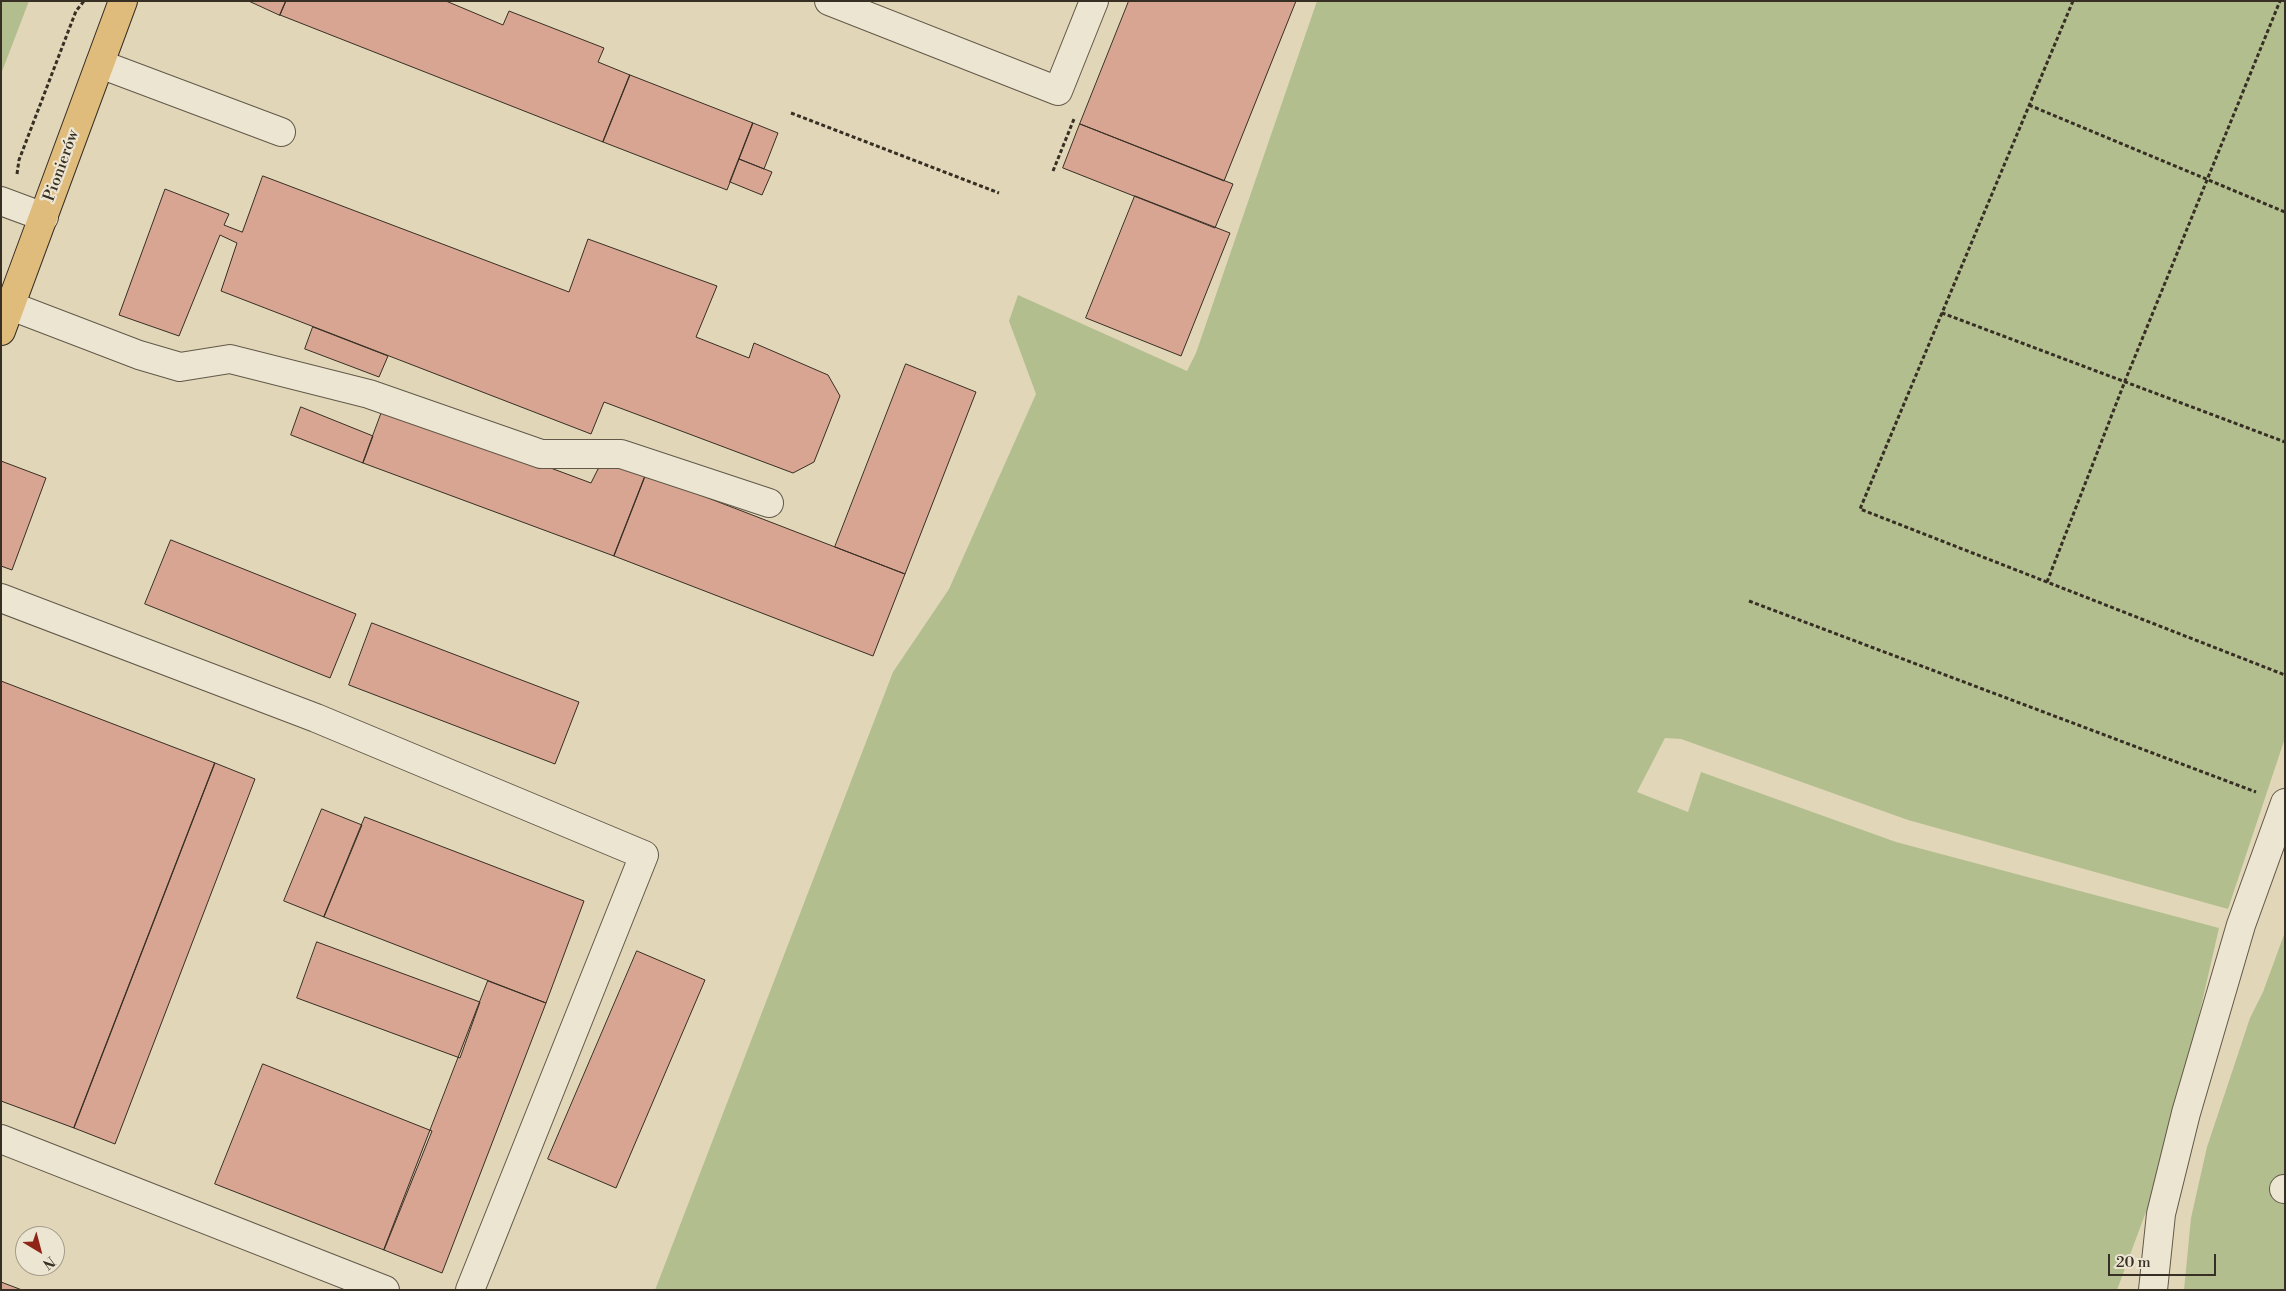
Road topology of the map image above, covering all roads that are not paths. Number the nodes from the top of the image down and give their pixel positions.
1 (123, 1) edge
2 (829, 1) edge
3 (1094, 1) edge
4 (100, 64) junction
5 (282, 132) dead end
6 (6, 203) edge
7 (44, 217) junction
8 (11, 306) junction
9 (1, 331) edge
10 (769, 503) dead end
11 (1, 598) edge
12 (2285, 803) edge
13 (1, 1139) edge
14 (385, 1290) edge
15 (470, 1290) edge
16 (2153, 1290) edge

1 - 4 main road, Pionierów
2 - 3 lane
4 - 5 lane
4 - 7 main road, Pionierów
6 - 7 lane
7 - 8 main road, Pionierów
8 - 9 main road, Pionierów
8 - 10 lane
11 - 15 lane
12 - 16 lane
13 - 14 lane

